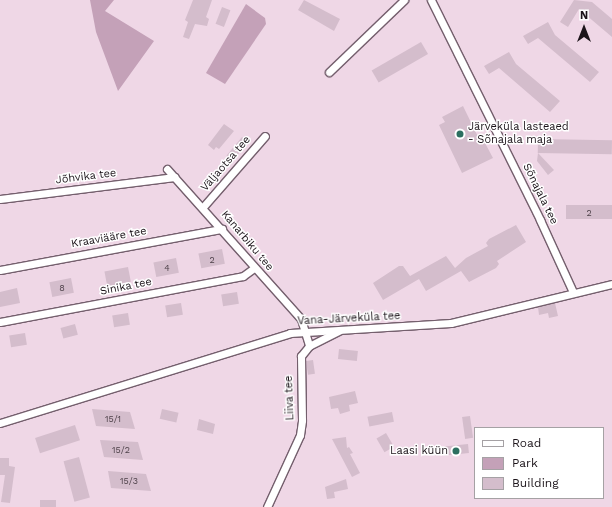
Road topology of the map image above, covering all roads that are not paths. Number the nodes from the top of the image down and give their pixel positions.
1 (404, 0) edge
2 (431, 0) edge
3 (329, 72) dead end
4 (265, 136) dead end
5 (167, 169) dead end
6 (175, 177) junction
7 (0, 199) edge
8 (204, 207) junction
9 (222, 229) junction
10 (254, 268) junction
11 (0, 270) edge
12 (612, 284) edge
13 (573, 292) junction
14 (0, 322) edge
15 (343, 330) junction
16 (304, 331) junction
17 (309, 346) junction
18 (0, 423) edge
19 (267, 507) edge

1 - 3 street
2 - 13 street, Sõnajala tee
4 - 8 street, Väljaotsa tee
5 - 6 street, Kanarbiku tee
6 - 7 street, Jõhvika tee
6 - 8 street, Kanarbiku tee
8 - 9 street, Kanarbiku tee
9 - 10 street, Kanarbiku tee
9 - 11 street, Kraaviääre tee
10 - 14 street, Sinika tee
10 - 16 street, Kanarbiku tee
12 - 13 street, Vana-Järveküla tee
13 - 15 street, Vana-Järveküla tee
15 - 16 street, Vana-Järveküla tee
15 - 17 street
16 - 17 street, Kanarbiku tee
16 - 18 street, Vana-Järveküla tee
17 - 19 street, Liiva tee

